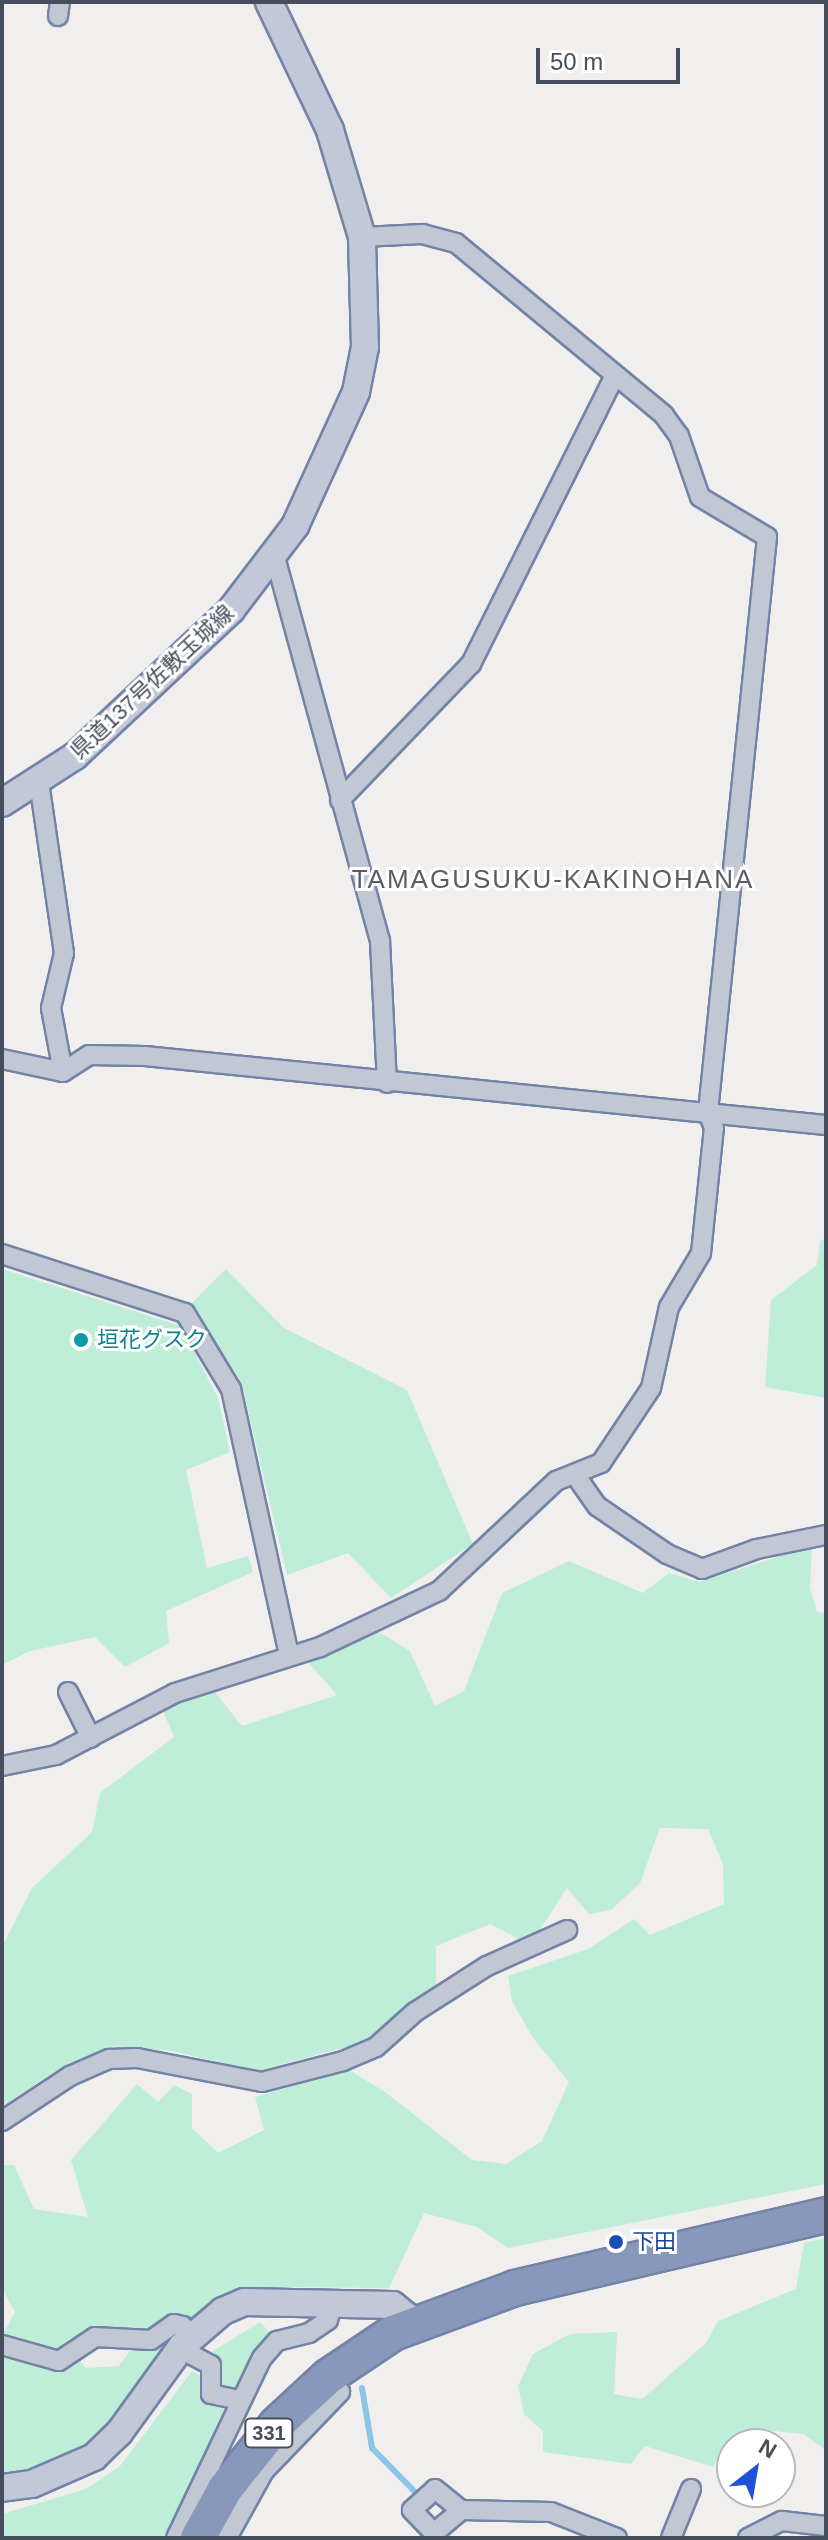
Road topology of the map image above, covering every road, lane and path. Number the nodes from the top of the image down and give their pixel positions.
1 (269, 2) edge
2 (362, 237) junction
3 (614, 377) junction
4 (275, 557) junction
5 (39, 782) junction
6 (340, 800) junction
7 (2, 803) edge
8 (2, 1059) edge
9 (63, 1072) junction
10 (387, 1083) junction
11 (708, 1112) junction
12 (826, 1125) edge
13 (2, 1254) edge
14 (576, 1476) junction
15 (826, 1535) edge
16 (289, 1656) junction
17 (68, 1692) dead end
18 (91, 1738) junction
19 (3, 1760) edge
20 (567, 1930) dead end
21 (2, 2121) edge
22 (826, 2215) edge
23 (333, 2302) junction
24 (414, 2322) junction
25 (190, 2338) junction
26 (2, 2345) edge
27 (340, 2392) dead end
28 (239, 2400) junction
29 (2, 2488) edge
30 (691, 2489) dead end
31 (461, 2510) junction
32 (826, 2526) edge
33 (434, 2535) edge
34 (176, 2538) edge
35 (198, 2538) edge
36 (227, 2538) edge
37 (617, 2538) edge
38 (671, 2538) edge
39 (748, 2538) edge

1 - 2 main road, 県道137号佐敷玉城線
2 - 3 street
2 - 4 main road, 県道137号佐敷玉城線
3 - 6 street
3 - 11 street
4 - 5 main road, 県道137号佐敷玉城線
4 - 6 street
5 - 7 main road, 県道137号佐敷玉城線
5 - 9 street
6 - 10 street
8 - 9 street
9 - 10 street
10 - 11 street
11 - 12 street
11 - 14 street
13 - 16 street
14 - 15 street
14 - 16 street
16 - 18 street
17 - 18 street
18 - 19 street
20 - 21 street
22 - 24 highway, 331
23 - 24 main road
23 - 25 main road
23 - 28 street
24 - 35 highway, 331
25 - 26 street
25 - 28 street
25 - 29 main road
27 - 36 street
28 - 34 street
30 - 38 street
31 - 33 street
31 - 33 street
31 - 37 street
32 - 39 street

